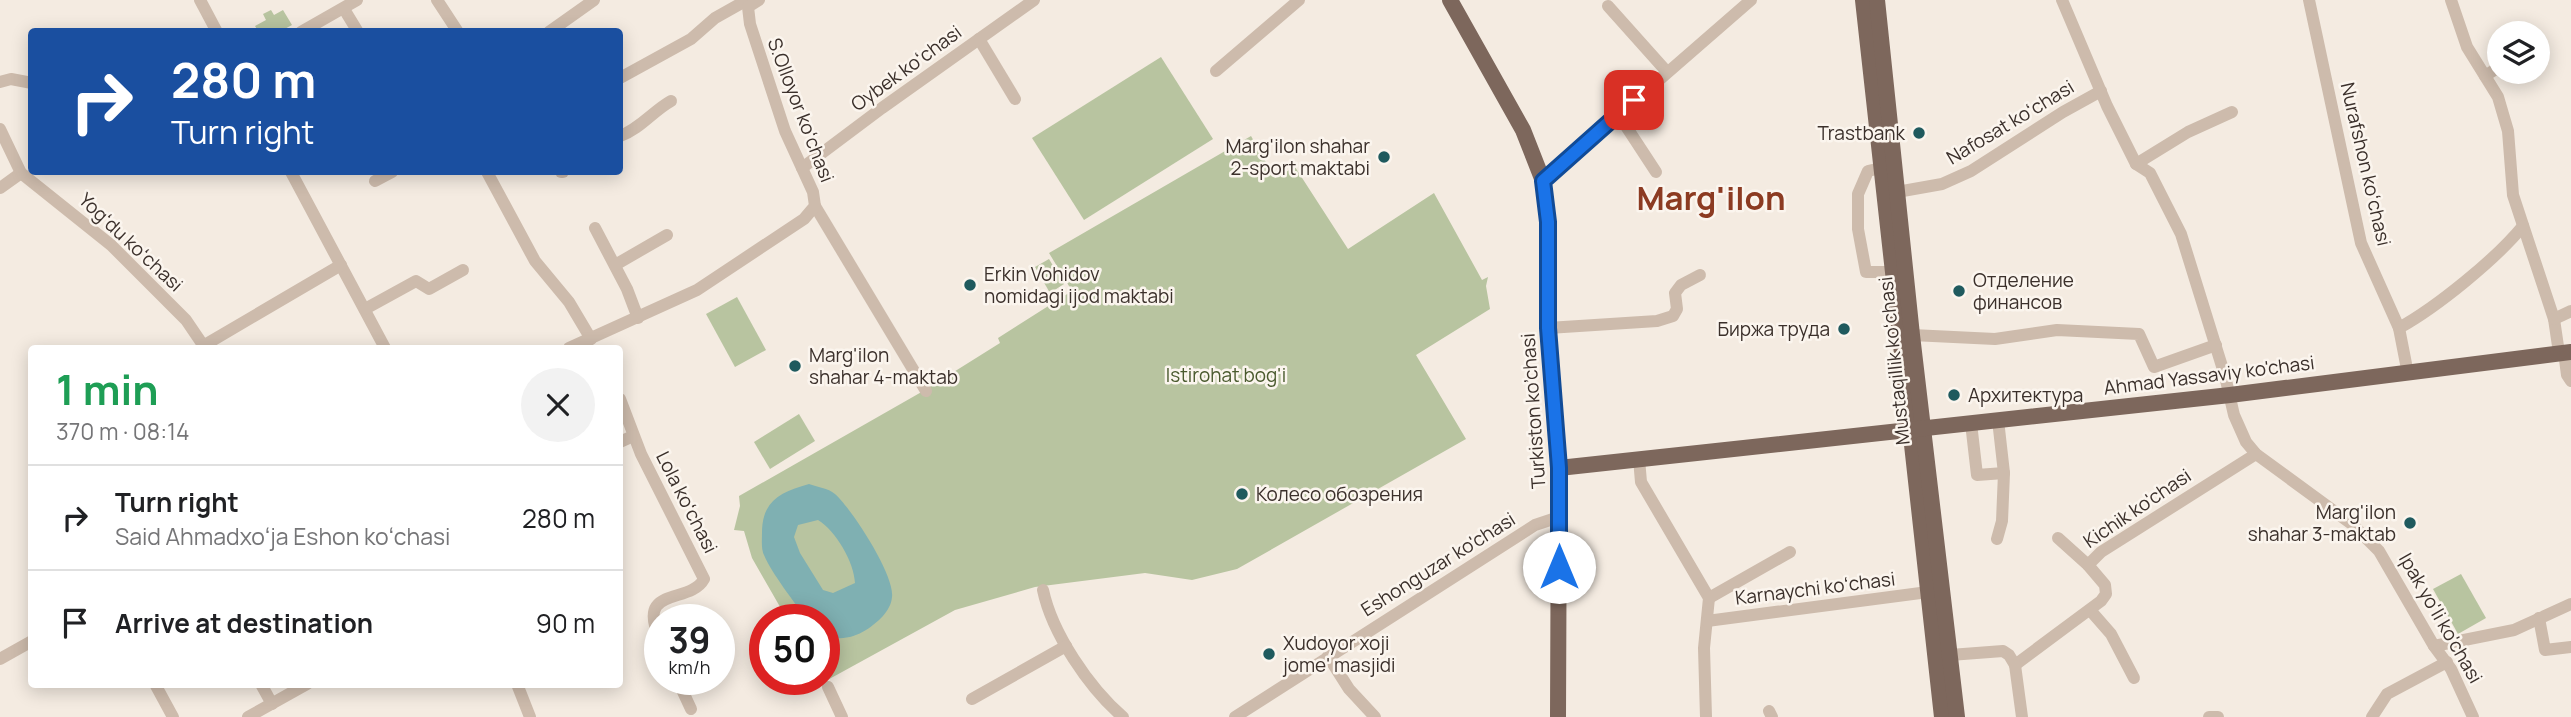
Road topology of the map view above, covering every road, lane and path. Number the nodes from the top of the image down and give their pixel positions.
1 (200, 0) edge
2 (357, 0) edge
3 (438, 0) edge
4 (594, 0) edge
5 (1034, 0) edge
6 (1299, 0) edge
7 (1450, 0) edge
8 (1751, 0) edge
9 (1863, 0) edge
10 (1877, 0) edge
11 (2062, 0) edge
12 (2309, 0) edge
13 (2451, 0) edge
14 (752, 1) edge
15 (1608, 6) dead end
16 (344, 9) junction
17 (215, 28) edge
18 (308, 28) edge
19 (356, 28) edge
20 (455, 28) edge
21 (555, 28) edge
22 (979, 40) junction
23 (1216, 71) dead end
24 (1667, 72) junction
25 (623, 76) edge
26 (2485, 76) joint
27 (0, 82) edge
28 (28, 82) edge
29 (2101, 91) junction
30 (1015, 99) dead end
31 (671, 101) dead end
32 (2232, 112) dead end
33 (1618, 114) junction
34 (0, 129) edge
35 (623, 134) edge
36 (2136, 164) junction
37 (802, 168) junction
38 (1881, 168) junction
39 (1656, 172) dead end
40 (21, 173) junction
41 (293, 175) edge
42 (386, 175) edge
43 (489, 175) edge
44 (375, 181) dead end
45 (1543, 181) junction
46 (0, 188) edge
47 (1897, 192) junction
48 (815, 206) junction
49 (2523, 226) junction
50 (594, 228) dead end
51 (667, 235) dead end
52 (341, 265) junction
53 (615, 265) junction
54 (463, 270) dead end
55 (1893, 272) junction
56 (1700, 275) dead end
57 (365, 309) junction
58 (2571, 311) edge
59 (638, 318) junction
60 (2554, 320) junction
61 (1548, 328) junction
62 (2399, 328) junction
63 (1912, 335) junction
64 (595, 337) junction
65 (203, 345) edge
66 (207, 345) edge
67 (383, 345) edge
68 (576, 345) edge
69 (602, 345) edge
70 (2216, 345) junction
71 (2565, 352) edge
72 (2407, 374) junction
73 (2571, 381) edge
74 (926, 391) dead end
75 (2230, 395) junction
76 (623, 408) edge
77 (1998, 420) junction
78 (1971, 423) junction
79 (1916, 429) junction
80 (633, 436) junction
81 (623, 441) edge
82 (2256, 454) junction
83 (1639, 459) junction
84 (1559, 468) junction
85 (2004, 472) junction
86 (1559, 517) junction
87 (2058, 538) dead end
88 (1997, 539) dead end
89 (1790, 552) dead end
90 (2088, 565) junction
91 (1043, 590) dead end
92 (1928, 592) junction
93 (1709, 598) junction
94 (661, 604) edge
95 (2571, 604) edge
96 (2090, 610) junction
97 (2539, 618) junction
98 (1707, 621) junction
99 (28, 643) edge
100 (1066, 646) junction
101 (2434, 646) junction
102 (2571, 647) edge
103 (1950, 655) junction
104 (1328, 656) junction
105 (0, 659) edge
106 (2447, 662) junction
107 (2015, 665) junction
108 (2134, 678) dead end
109 (157, 688) edge
110 (263, 688) edge
111 (300, 688) edge
112 (519, 688) edge
113 (684, 695) edge
114 (832, 695) edge
115 (972, 699) dead end
116 (272, 704) junction
117 (691, 709) dead end
118 (173, 717) edge
119 (248, 717) edge
120 (530, 717) edge
121 (842, 717) edge
122 (1122, 717) edge
123 (1235, 717) edge
124 (1375, 717) edge
125 (1558, 717) edge
126 (1706, 717) edge
127 (1942, 717) edge
128 (1957, 717) edge
129 (2022, 717) edge
130 (2209, 717) edge
131 (2218, 717) edge
132 (2372, 717) edge
133 (2473, 717) edge

1 - 17 street
2 - 16 street
3 - 20 street
4 - 21 street
5 - 22 street, Oybek koʻchasi
6 - 23 street
7 - 45 main road, Turkiston ko’chasi
8 - 24 street
9 - 38 main road, Mustaqillik koʻchasi
10 - 47 main road, Mustaqillik koʻchasi
11 - 29 street
12 - 62 street, Nurafshon koʻchasi
13 - 26 street
14 - 25 street
14 - 37 street, S.Olloyor koʻchasi
15 - 24 street
16 - 18 street
16 - 19 street
22 - 30 street
22 - 37 street, Oybek koʻchasi
24 - 33 street
26 - 49 street
27 - 28 street
29 - 36 street
29 - 47 street, Nafosat koʻchasi
31 - 35 street
32 - 36 street
33 - 39 street
33 - 45 street
34 - 40 street, Yogʻdu koʻchasi
36 - 70 street
37 - 48 street, S.Olloyor koʻchasi
38 - 55 main road, Mustaqillik koʻchasi
38 - 55 street
40 - 46 street
40 - 65 street, Yogʻdu koʻchasi
41 - 52 street
42 - 44 street
43 - 64 street
45 - 61 main road, Turkiston ko’chasi
47 - 63 main road, Mustaqillik koʻchasi
48 - 59 street, S.Olloyor koʻchasi
48 - 74 street
49 - 60 street
49 - 62 street
50 - 53 street
51 - 53 street
52 - 57 street
52 - 66 street
53 - 59 street
54 - 57 street
55 - 79 main road, Mustaqillik koʻchasi
56 - 61 street
57 - 67 street
58 - 60 street
59 - 64 street, S.Olloyor koʻchasi
60 - 71 street
61 - 84 main road, Turkiston ko’chasi
62 - 72 street, Nurafshon koʻchasi
63 - 70 street
63 - 79 main road, Mustaqillik koʻchasi
64 - 68 street, S.Olloyor koʻchasi
64 - 69 street
70 - 75 street
71 - 72 main road, Ahmad Yassaviy ko'chasi
71 - 73 street
72 - 75 main road, Ahmad Yassaviy ko'chasi
75 - 77 main road, Ahmad Yassaviy ko'chasi
75 - 82 street, Ipak yo'li ko'chasi
76 - 80 street, Lola koʻchasi
77 - 78 main road, Ahmad Yassaviy ko'chasi
77 - 85 street
78 - 79 main road, Ahmad Yassaviy ko'chasi
78 - 85 street
79 - 83 main road, Ahmad Yassaviy ko'chasi
79 - 92 main road, Mustaqillik koʻchasi
79 - 103 main road, Mustaqillik koʻchasi
80 - 81 street, Lola koʻchasi
80 - 94 street, Lola koʻchasi
82 - 90 street, Kichik ko'chasi
82 - 101 street, Ipak yo'li ko'chasi
83 - 84 main road, Ahmad Yassaviy ko'chasi
83 - 93 street, Karnaychi koʻchasi
84 - 86 main road, Turkiston ko’chasi
85 - 88 street
86 - 104 street, Eshonguzar ko'chasi
86 - 125 main road, Turkiston ko’chasi
87 - 90 street
89 - 93 street
90 - 96 street, Kichik ko'chasi
91 - 100 street
92 - 98 street, Karnaychi koʻchasi
92 - 127 main road, Mustaqillik koʻchasi
93 - 98 street, Karnaychi koʻchasi
95 - 97 street
96 - 107 street, Kichik ko'chasi
96 - 108 street
97 - 101 street
97 - 102 street
98 - 126 street, Karnaychi koʻchasi
99 - 105 street
100 - 115 street
100 - 122 street
101 - 106 street, Ipak yo'li ko'chasi
103 - 107 street
103 - 128 main road, Mustaqillik koʻchasi
104 - 123 street, Eshonguzar ko'chasi
104 - 124 street
106 - 132 street
106 - 133 street, Ipak yo'li ko'chasi
107 - 129 street
109 - 118 street
110 - 116 street
111 - 116 street
112 - 120 street
113 - 117 street
114 - 121 street
116 - 119 street
130 - 131 street

